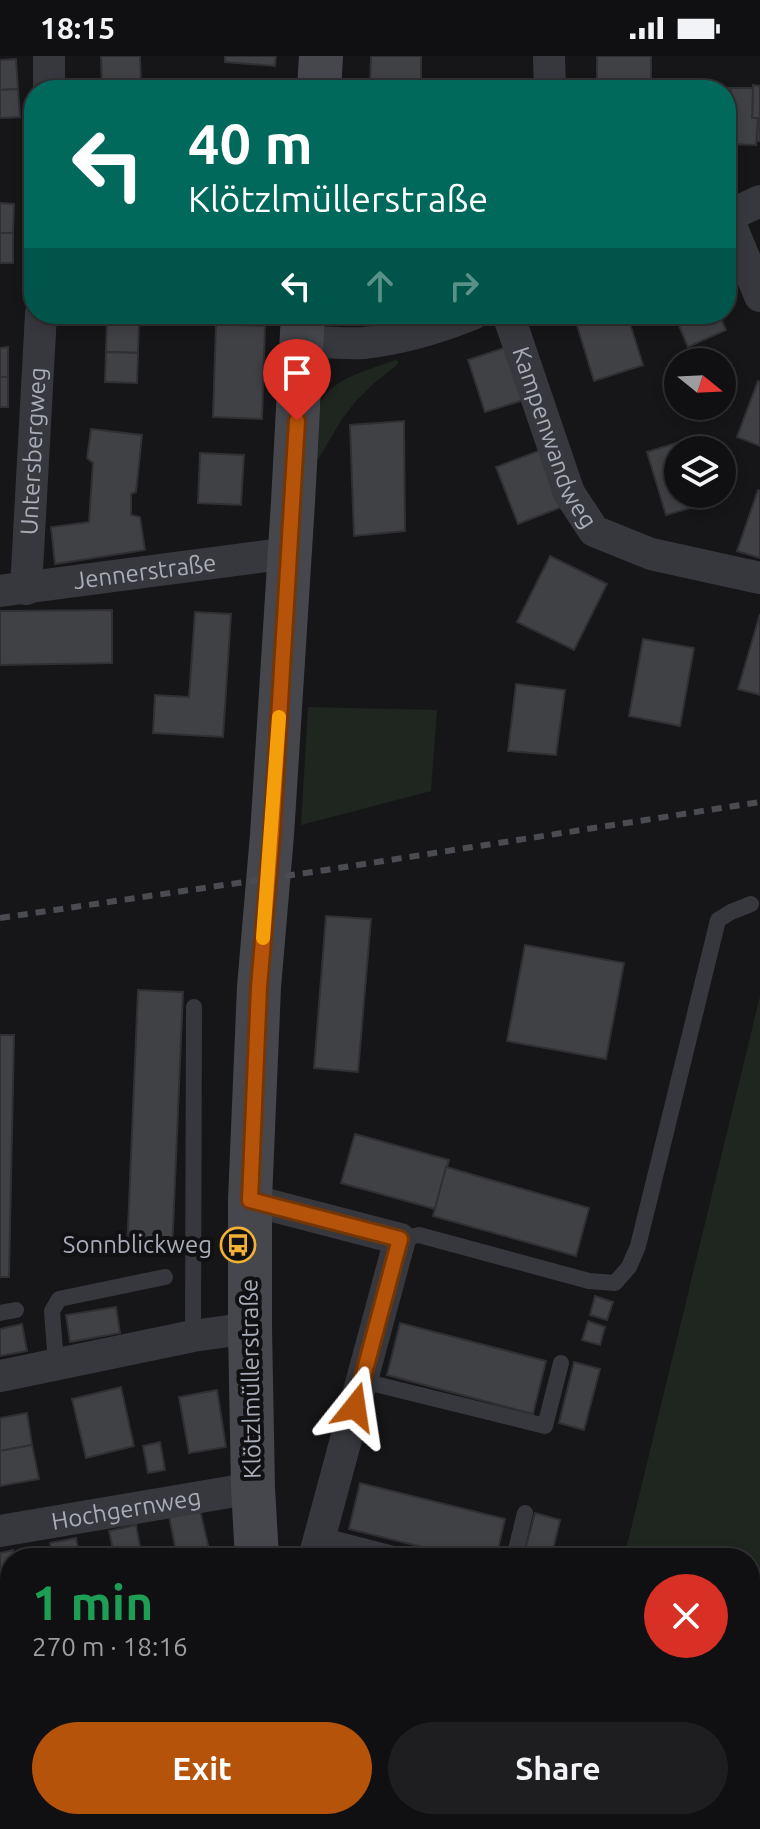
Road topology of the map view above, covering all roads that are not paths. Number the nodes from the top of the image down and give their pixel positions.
1 (49, 56) edge
2 (321, 56) edge
3 (549, 56) edge
4 (49, 80) edge
5 (320, 80) edge
6 (550, 80) edge
7 (760, 201) edge
8 (736, 212) edge
9 (736, 240) edge
10 (760, 296) edge
11 (40, 324) edge
12 (449, 324) edge
13 (511, 324) edge
14 (302, 327) edge
15 (290, 553) junction
16 (760, 578) edge
17 (13, 590) edge
18 (751, 904) dead end
19 (194, 1007) dead end
20 (250, 1200) junction
21 (400, 1239) junction
22 (165, 1277) dead end
23 (250, 1328) junction
24 (193, 1336) junction
25 (561, 1363) dead end
26 (56, 1364) junction
27 (0, 1376) edge
28 (363, 1381) junction
29 (253, 1488) junction
30 (525, 1513) dead end
31 (0, 1531) edge
32 (317, 1547) edge
33 (256, 1548) edge
34 (516, 1548) edge

1 - 4 street
2 - 5 street
3 - 6 street
7 - 8 street
9 - 10 street
11 - 17 street, Untersbergweg
12 - 14 street
13 - 16 street, Kampenwandweg
14 - 15 street, Klötzlmüllerstraße
15 - 17 street, Jennerstraße
15 - 20 street, Klötzlmüllerstraße
18 - 21 lane
19 - 24 lane
20 - 21 street
20 - 23 street, Klötzlmüllerstraße
21 - 28 street
22 - 26 lane
23 - 24 street
23 - 29 street, Klötzlmüllerstraße
24 - 26 street
25 - 28 lane
26 - 27 street
28 - 32 street
29 - 31 street, Hochgernweg
29 - 33 street, Klötzlmüllerstraße
30 - 34 lane

